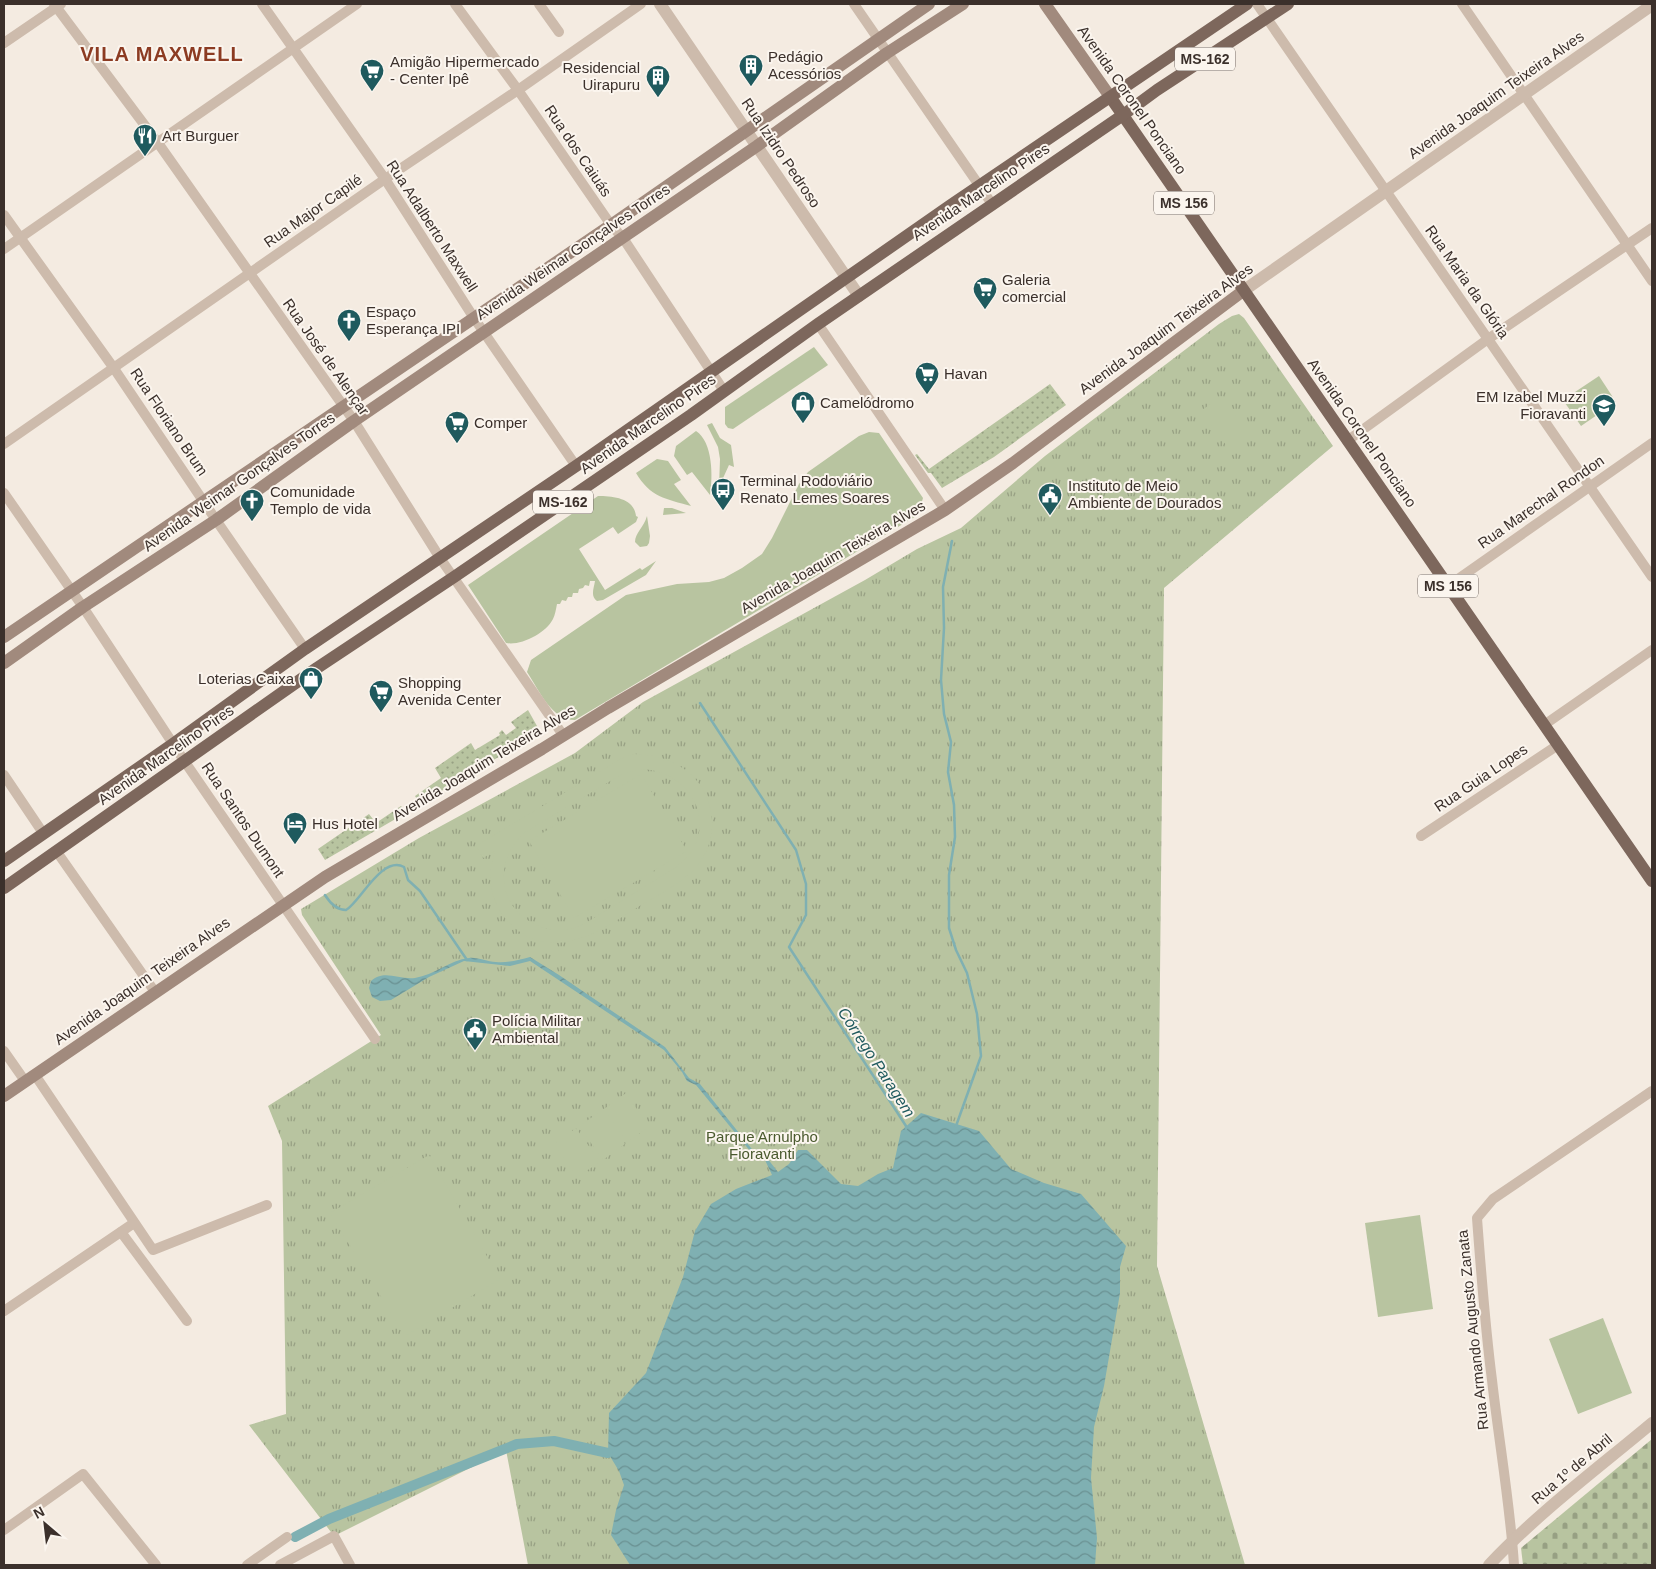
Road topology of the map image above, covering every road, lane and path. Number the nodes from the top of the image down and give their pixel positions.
1 (262, 4) edge
2 (357, 4) edge
3 (455, 4) edge
4 (539, 4) edge
5 (641, 4) edge
6 (660, 4) edge
7 (854, 4) edge
8 (929, 4) edge
9 (962, 4) edge
10 (1045, 4) edge
11 (1247, 4) edge
12 (1257, 4) edge
13 (1288, 4) edge
14 (1462, 4) edge
15 (57, 5) edge
16 (1652, 6) edge
17 (1267, 18) junction
18 (559, 32) dead end
19 (4, 43) edge
20 (882, 46) junction
21 (294, 47) junction
22 (518, 90) junction
23 (1524, 95) junction
24 (1111, 98) junction
25 (1123, 116) junction
26 (746, 130) junction
27 (158, 143) junction
28 (757, 146) junction
29 (385, 179) junction
30 (980, 187) junction
31 (1386, 192) junction
32 (992, 204) junction
33 (4, 215) edge
34 (611, 225) junction
35 (1652, 228) edge
36 (20, 238) junction
37 (623, 238) junction
38 (1627, 245) junction
39 (4, 248) edge
40 (250, 274) junction
41 (846, 278) junction
42 (1652, 281) edge
43 (1244, 291) junction
44 (859, 296) junction
45 (474, 318) junction
46 (818, 324) junction
47 (485, 333) junction
48 (1488, 339) junction
49 (113, 367) junction
50 (712, 372) junction
51 (724, 391) junction
52 (343, 407) junction
53 (354, 422) junction
54 (1347, 440) junction
55 (1652, 443) edge
56 (4, 444) edge
57 (576, 466) junction
58 (588, 485) junction
59 (1590, 486) junction
60 (4, 492) edge
61 (204, 502) junction
62 (946, 510) junction
63 (216, 520) junction
64 (440, 558) junction
65 (454, 577) junction
66 (1652, 577) edge
67 (1448, 586) junction
68 (71, 591) junction
69 (83, 607) junction
70 (4, 638) edge
71 (305, 649) junction
72 (1652, 650) edge
73 (4, 663) edge
74 (1544, 725) junction
75 (563, 735) junction
76 (173, 744) junction
77 (1558, 744) junction
78 (185, 762) junction
79 (4, 775) edge
80 (43, 833) junction
81 (1421, 836) dead end
82 (56, 852) junction
83 (4, 860) edge
84 (1650, 873) edge
85 (4, 888) edge
86 (282, 905) junction
87 (155, 992) junction
88 (375, 1039) dead end
89 (4, 1051) edge
90 (30, 1078) junction
91 (1652, 1091) edge
92 (4, 1096) edge
93 (268, 1205) dead end
94 (134, 1223) junction
95 (120, 1232) junction
96 (4, 1311) edge
97 (187, 1321) dead end
98 (1652, 1423) edge
99 (4, 1530) edge
100 (287, 1537) dead end
101 (1512, 1540) junction
102 (263, 1554) junction
103 (282, 1563) edge
104 (156, 1565) edge
105 (247, 1565) edge
106 (350, 1565) edge
107 (1489, 1565) edge
108 (1514, 1565) edge

1 - 21 street, Rua Adalberto Maxwell
2 - 21 street
3 - 22 street, Rua dos Caiuás
4 - 18 street
5 - 22 street, Rua Major Capilé
6 - 26 street, Rua Izidro Pedroso
7 - 20 street
8 - 20 main road, Avenida Weimar Gonçalves Torres
9 - 20 main road, Avenida Weimar Gonçalves Torres
10 - 24 main road, Avenida Coronel Ponciano
11 - 24 main road, Avenida Marcelino Pires / MS-162
12 - 17 street, Rua Maria da Glória
13 - 17 main road, Avenida Marcelino Pires / MS-162
14 - 23 street
15 - 19 street
15 - 27 street, Rua José de Alençar
16 - 23 street, Avenida Joaquim Teixeira Alves
17 - 25 main road, Avenida Marcelino Pires / MS-162
17 - 31 street, Rua Maria da Glória
20 - 26 main road, Avenida Weimar Gonçalves Torres
20 - 28 main road, Avenida Weimar Gonçalves Torres
20 - 30 street
21 - 27 street
21 - 29 street, Rua Adalberto Maxwell
22 - 29 street, Rua Major Capilé
22 - 34 street, Rua dos Caiuás
23 - 31 street, Avenida Joaquim Teixeira Alves
23 - 38 street
24 - 25 main road, Avenida Coronel Ponciano / MS 156
24 - 30 main road, Avenida Marcelino Pires / MS-162
25 - 32 main road, Avenida Marcelino Pires / MS-162
25 - 43 main road, Avenida Coronel Ponciano / MS 156
26 - 28 street, Rua Izidro Pedroso
26 - 34 main road, Avenida Weimar Gonçalves Torres
27 - 36 street
27 - 40 street, Rua José de Alençar
28 - 37 main road, Avenida Weimar Gonçalves Torres
28 - 41 street, Rua Izidro Pedroso
29 - 40 street, Rua Major Capilé
29 - 45 street, Rua Adalberto Maxwell
30 - 32 street
30 - 41 main road, Avenida Marcelino Pires / MS-162
31 - 43 street, Avenida Joaquim Teixeira Alves
31 - 48 street, Rua Maria da Glória
32 - 44 main road, Avenida Marcelino Pires / MS-162
33 - 36 street, Rua Floriano Brum
34 - 37 street, Rua dos Caiuás
34 - 45 main road, Avenida Weimar Gonçalves Torres
35 - 38 street
36 - 39 street
36 - 49 street, Rua Floriano Brum
37 - 47 main road, Avenida Weimar Gonçalves Torres
37 - 50 street, Rua dos Caiuás
38 - 42 street
38 - 48 street
40 - 49 street, Rua Major Capilé
40 - 52 street, Rua José de Alençar
41 - 44 street, Rua Izidro Pedroso
41 - 50 main road, Avenida Marcelino Pires / MS-162
43 - 54 main road, Avenida Coronel Ponciano / MS 156
43 - 62 main road, Avenida Joaquim Teixeira Alves
44 - 46 main road, Avenida Marcelino Pires / MS-162
45 - 47 street, Rua Adalberto Maxwell
45 - 52 main road, Avenida Weimar Gonçalves Torres
46 - 51 main road, Avenida Marcelino Pires / MS-162
46 - 62 street
47 - 53 main road, Avenida Weimar Gonçalves Torres
47 - 57 street, Rua Adalberto Maxwell
48 - 54 street
48 - 59 street, Rua Maria da Glória
49 - 56 street, Rua Major Capilé
49 - 61 street, Rua Floriano Brum
50 - 51 street, Rua dos Caiuás
50 - 57 main road, Avenida Marcelino Pires / MS-162
51 - 58 main road, Avenida Marcelino Pires / MS-162
52 - 53 street, Rua José de Alençar
52 - 61 main road, Avenida Weimar Gonçalves Torres
53 - 63 main road, Avenida Weimar Gonçalves Torres
53 - 64 street, Rua José de Alençar
54 - 67 main road, Avenida Coronel Ponciano / MS 156
55 - 59 street, Rua Marechal Rondon
57 - 58 main road
57 - 64 main road, Avenida Marcelino Pires / MS-162
58 - 65 main road, Avenida Marcelino Pires / MS-162
59 - 66 street, Rua Maria da Glória
59 - 67 street, Rua Marechal Rondon
60 - 68 street, Rua Santos Dumont
61 - 63 street, Rua Floriano Brum
61 - 68 main road, Avenida Weimar Gonçalves Torres
62 - 75 main road, Avenida Joaquim Teixeira Alves
63 - 69 main road, Avenida Weimar Gonçalves Torres
63 - 71 street, Rua Floriano Brum
64 - 65 street, Rua José de Alençar
64 - 71 main road, Avenida Marcelino Pires / MS-162
65 - 75 street, Rua José de Alençar
65 - 78 main road, Avenida Marcelino Pires / MS-162
67 - 74 main road, Avenida Coronel Ponciano / MS 156
68 - 69 street, Rua Santos Dumont
68 - 70 main road, Avenida Weimar Gonçalves Torres
69 - 73 main road, Avenida Weimar Gonçalves Torres
69 - 76 street, Rua Santos Dumont
71 - 76 main road, Avenida Marcelino Pires / MS-162
72 - 74 street
74 - 77 main road, Avenida Coronel Ponciano / MS 156
75 - 86 main road, Avenida Joaquim Teixeira Alves
76 - 78 street, Rua Santos Dumont
76 - 80 main road, Avenida Marcelino Pires / MS-162
77 - 81 street, Rua Guia Lopes
77 - 84 main road, Avenida Coronel Ponciano / MS 156
78 - 82 main road, Avenida Marcelino Pires / MS-162
78 - 86 street, Rua Santos Dumont
79 - 80 street
80 - 82 main road
80 - 83 main road, Avenida Marcelino Pires / MS-162
82 - 85 main road, Avenida Marcelino Pires / MS-162
82 - 87 street
86 - 87 main road, Avenida Joaquim Teixeira Alves
86 - 88 street, Rua Santos Dumont
87 - 90 main road, Avenida Joaquim Teixeira Alves
89 - 90 street
90 - 92 main road, Avenida Joaquim Teixeira Alves
90 - 94 street
91 - 101 street, Rua Armando Augusto Zanata
93 - 94 street
94 - 95 street
95 - 96 street
95 - 97 street
98 - 101 street, Rua 1º de Abril
99 - 104 street
100 - 102 street
101 - 107 street, Rua 1º de Abril
101 - 108 street, Rua Armando Augusto Zanata
102 - 103 street
102 - 105 street
103 - 106 street

